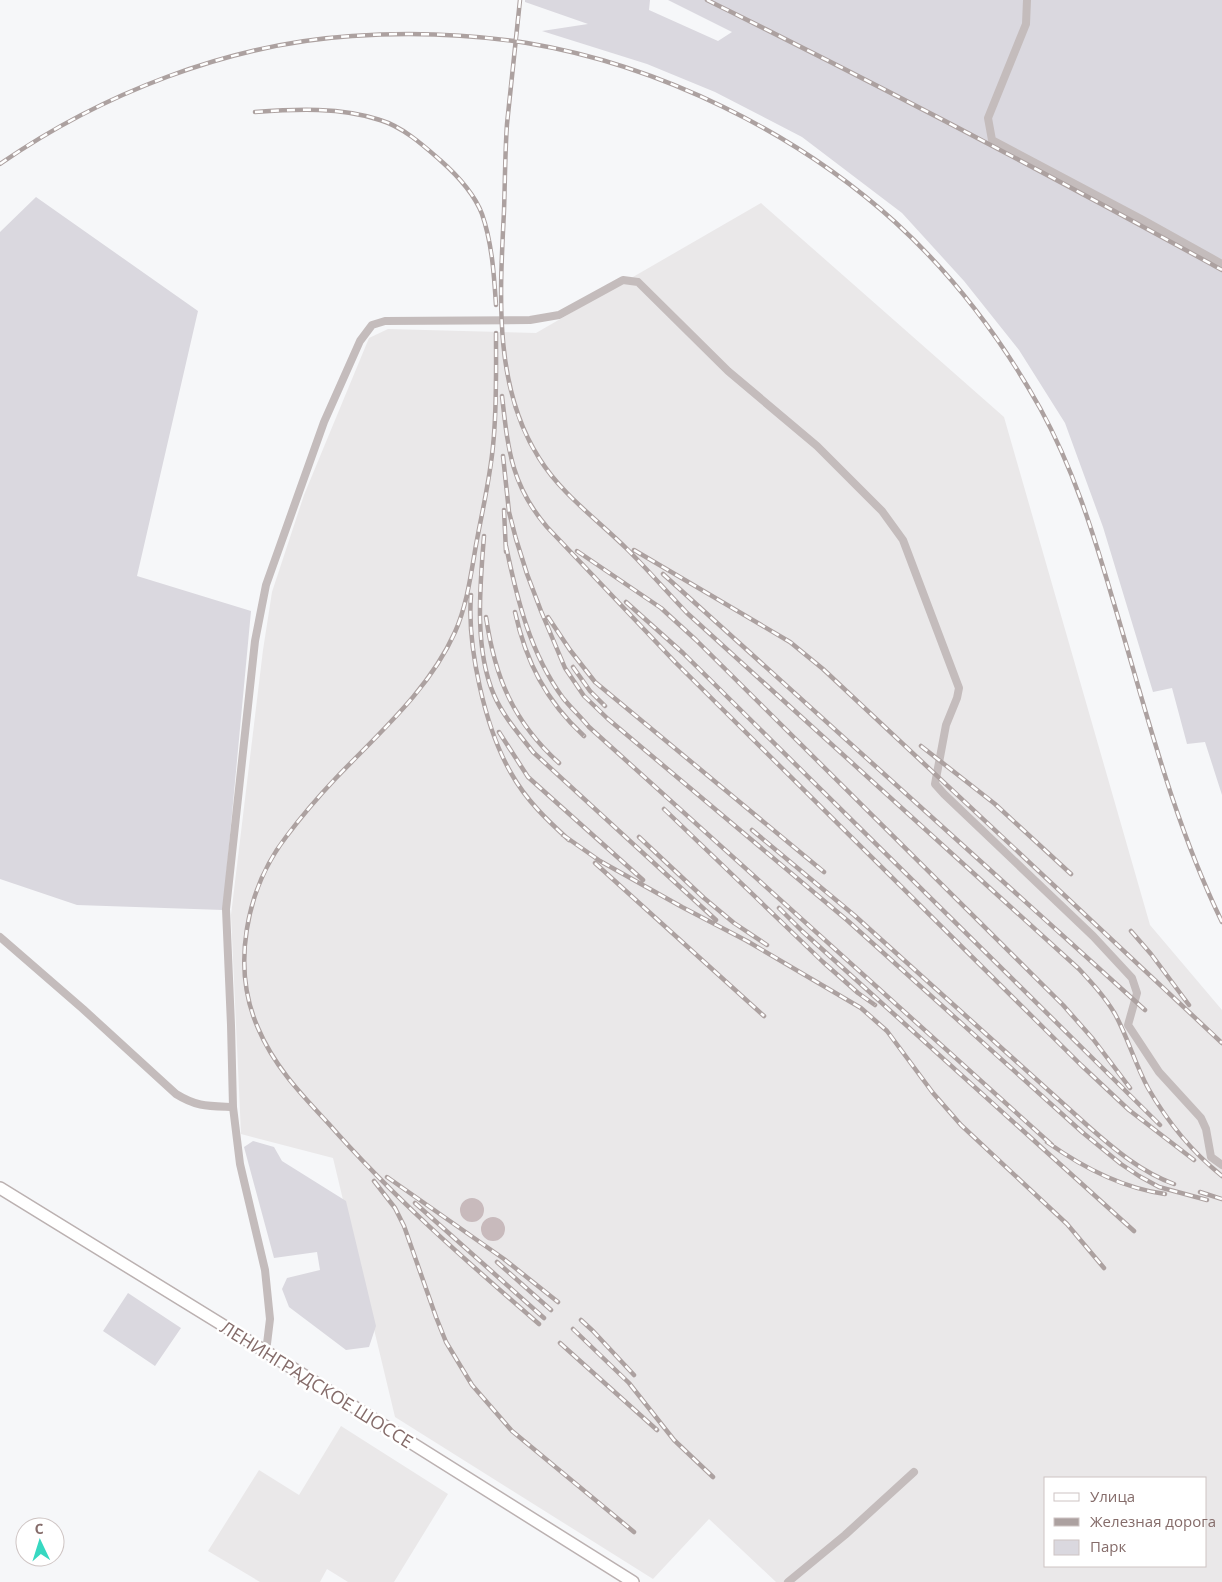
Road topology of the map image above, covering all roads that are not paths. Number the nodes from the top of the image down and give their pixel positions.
1 (1027, 0) edge
2 (1222, 264) edge
3 (0, 937) edge
4 (232, 1106) junction
5 (1222, 1165) edge
6 (0, 1188) edge
7 (266, 1352) junction
8 (914, 1472) dead end
9 (633, 1582) edge
10 (788, 1582) edge

1 - 2 street
3 - 4 street
4 - 5 street
4 - 7 street
6 - 7 main road, ЛЕНИНГРАДСКОЕ ШОССЕ
7 - 9 main road, ЛЕНИНГРАДСКОЕ ШОССЕ
8 - 10 street

